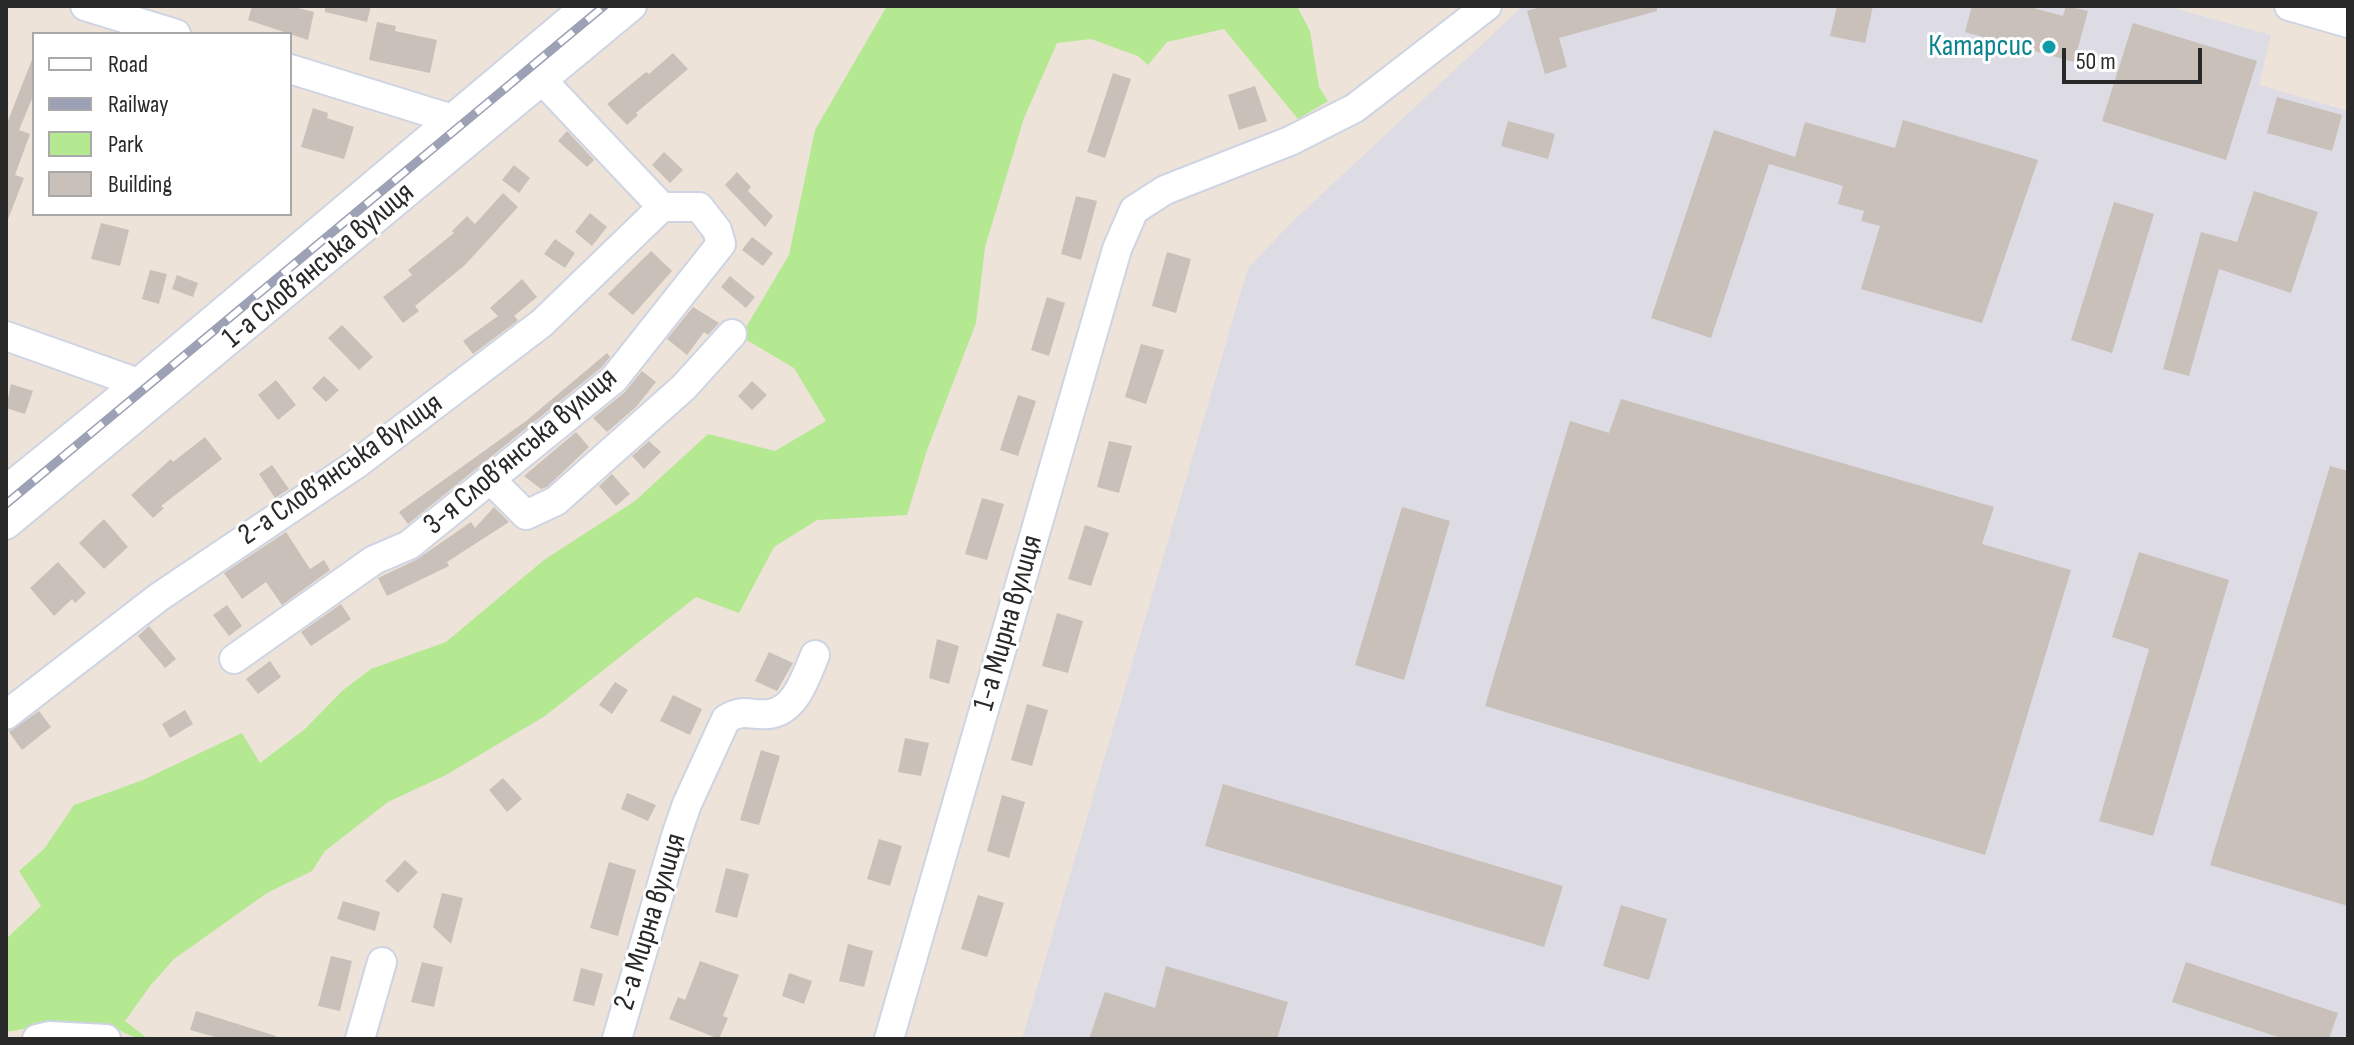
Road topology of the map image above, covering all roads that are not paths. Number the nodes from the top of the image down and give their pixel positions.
1 (85, 6) edge
2 (586, 6) edge
3 (632, 6) edge
4 (1487, 6) edge
5 (2289, 6) edge
6 (2348, 23) edge
7 (170, 32) edge
8 (292, 70) edge
9 (542, 80) junction
10 (452, 119) junction
11 (662, 207) junction
12 (732, 334) dead end
13 (6, 336) edge
14 (138, 383) junction
15 (491, 480) junction
16 (6, 490) edge
17 (6, 525) edge
18 (815, 655) dead end
19 (234, 659) dead end
20 (10, 705) edge
21 (382, 962) dead end
22 (886, 1037) edge
23 (37, 1039) edge
24 (106, 1039) edge
25 (360, 1039) edge
26 (617, 1039) edge

1 - 7 street
2 - 10 street
3 - 9 street, 1-а Слов’янська вулиця
4 - 22 street, 1-а Мирна вулиця
5 - 6 street
8 - 10 street
9 - 11 street
9 - 17 street, 1-а Слов’янська вулиця
10 - 14 street
11 - 15 street, 3-я Слов’янська вулиця
11 - 20 street, 2-а Слов’янська вулиця
12 - 15 street
13 - 14 street
14 - 16 street
15 - 19 street, 3-я Слов’янська вулиця
18 - 26 street, 2-а Мирна вулиця
21 - 25 street
23 - 24 street

